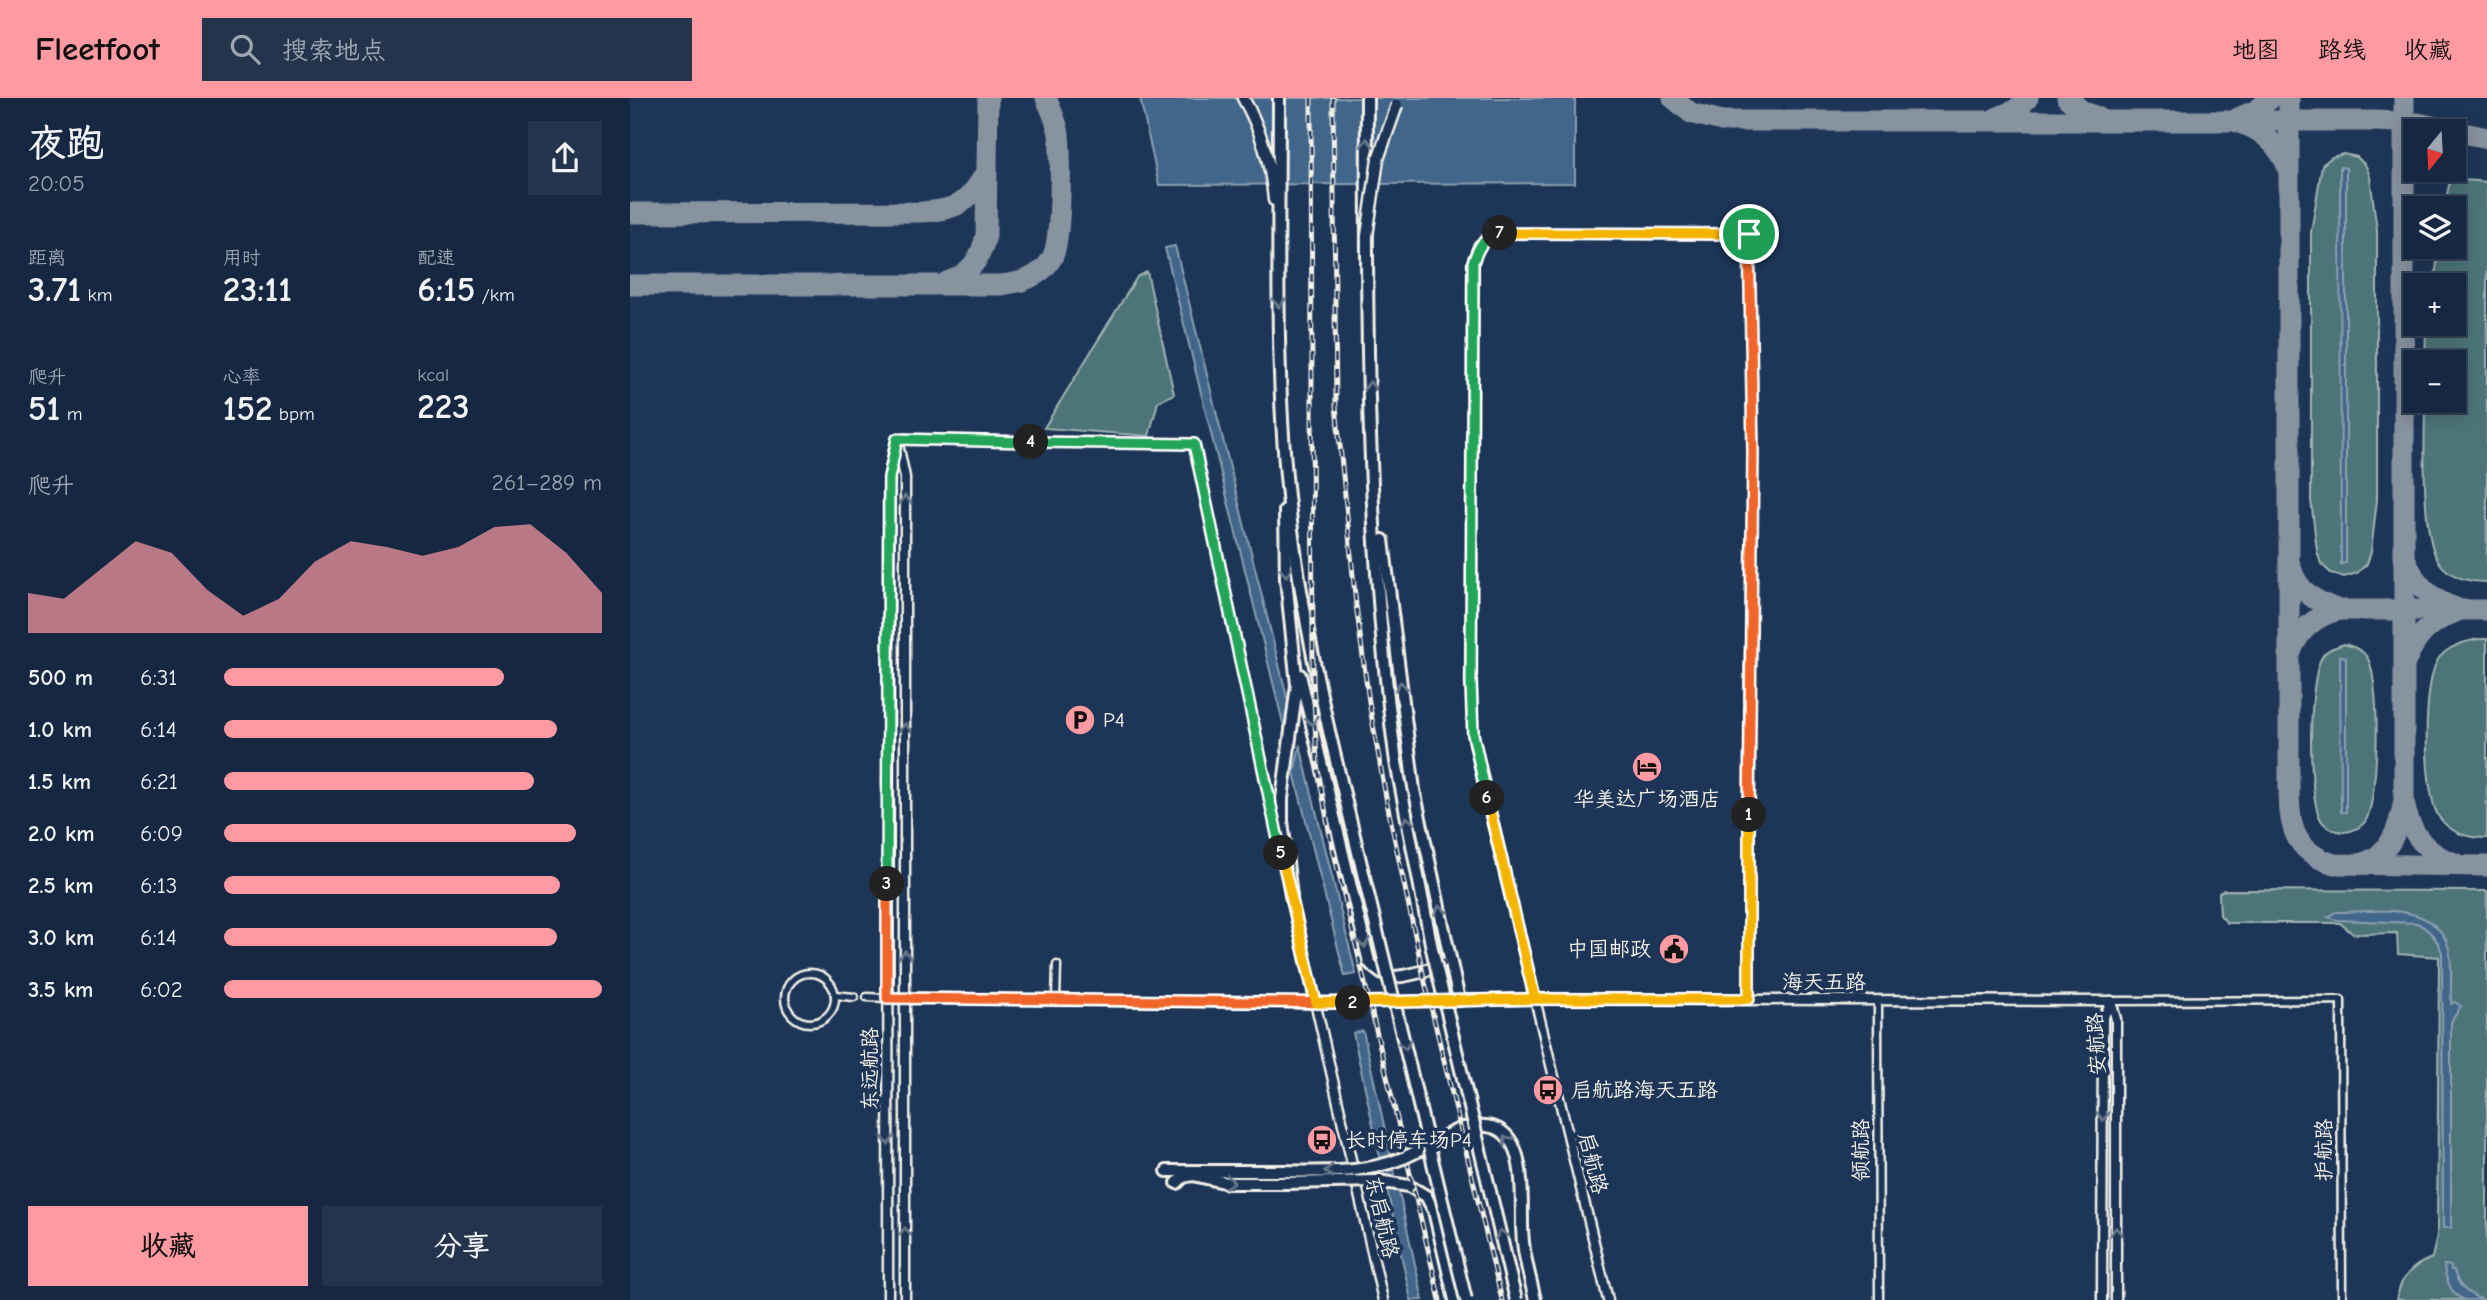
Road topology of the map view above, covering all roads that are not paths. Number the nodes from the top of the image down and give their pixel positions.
1 (1243, 98) edge
2 (1279, 98) edge
3 (1367, 98) edge
4 (1400, 100) edge
5 (1277, 235) junction
6 (1367, 236) junction
7 (1479, 245) joint
8 (897, 439) junction
9 (1372, 454) junction
10 (1286, 479) junction
11 (1295, 655) junction
12 (1292, 896) junction
13 (1447, 943) junction
14 (1057, 965) dead end
15 (835, 995) junction
16 (854, 997) dead end
17 (867, 997) dead end
18 (887, 998) junction
19 (905, 999) junction
20 (1535, 999) junction
21 (1749, 999) junction
22 (1459, 1000) junction
23 (1878, 1000) junction
24 (2341, 1000) joint
25 (1056, 1001) junction
26 (2111, 1001) junction
27 (1316, 1003) junction
28 (1167, 1171) dead end
29 (1177, 1183) dead end
30 (888, 1300) edge
31 (905, 1300) edge
32 (1384, 1300) edge
33 (1455, 1300) edge
34 (1466, 1300) edge
35 (1516, 1300) edge
36 (1535, 1300) edge
37 (1608, 1300) edge
38 (1879, 1300) edge
39 (2102, 1300) edge
40 (2116, 1300) edge
41 (2342, 1300) edge

1 - 5 main road
2 - 5 highway
6 -> 3 highway, bridge
4 - 6 main road, bridge
5 -> 10 highway
9 -> 6 highway
7 - 20 street, 启航路
7 - 21 street
8 - 12 street, 东启航路
8 - 18 street, 东远航路
19 -> 8 street, 东远航路
13 -> 9 highway
35 -> 9 highway, bridge
10 -> 11 highway
10 -> 34 highway, bridge
11 - 12 highway
11 -> 13 highway
12 - 27 street, 东启航路
13 - 22 highway
14 - 25 street
15 - 15 street
15 - 16 street
17 - 18 street
18 - 19 street, 海天五路
18 -> 30 street, 东远航路
19 - 25 street, 海天五路
31 -> 19 street, 东远航路
20 - 21 street, 海天五路
20 - 22 street, 海天五路
20 - 37 street, 启航路
21 - 23 street, 海天五路
22 - 27 street, 海天五路
23 - 26 street, 海天五路
23 - 38 street, 领航路
24 - 26 street, 海天五路
24 - 41 street, 护航路
25 - 27 street, 海天五路
26 -> 39 street, 安航路
40 -> 26 street, 安航路
27 - 32 street, 东启航路
36 -> 28 highway, bridge
29 -> 33 highway, bridge

